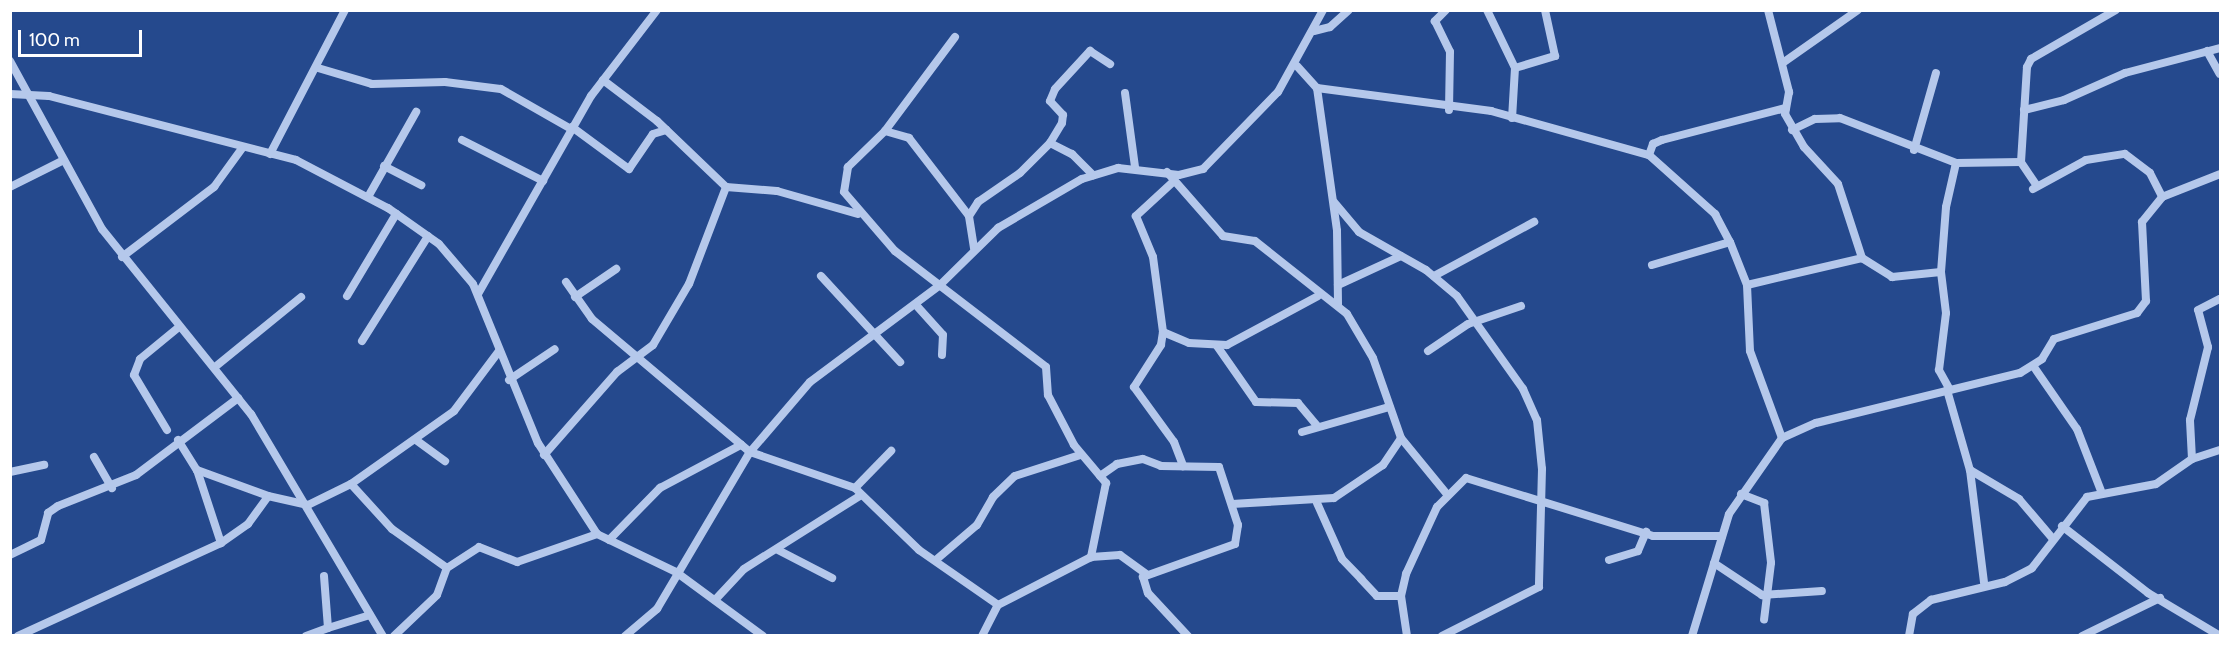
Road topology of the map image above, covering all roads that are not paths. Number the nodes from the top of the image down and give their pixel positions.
1 (345, 10) edge
2 (657, 10) edge
3 (1323, 10) edge
4 (1349, 10) edge
5 (1446, 10) edge
6 (1487, 10) edge
7 (1545, 10) edge
8 (1768, 10) edge
9 (1858, 10) edge
10 (2116, 10) edge
11 (1432, 14) edge
12 (1314, 31) junction
13 (955, 37) dead end
14 (2220, 48) edge
15 (2207, 51) junction
16 (10, 61) edge
17 (1784, 62) junction
18 (1110, 64) dead end
19 (1297, 66) junction
20 (318, 68) junction
21 (1515, 68) junction
22 (1936, 73) dead end
23 (2220, 74) edge
24 (603, 80) junction
25 (1317, 88) junction
26 (1125, 93) dead end
27 (10, 94) edge
28 (25, 95) junction
29 (1786, 108) junction
30 (1449, 110) junction
31 (2024, 110) junction
32 (416, 112) dead end
33 (1512, 118) junction
34 (572, 128) junction
35 (666, 130) junction
36 (885, 130) junction
37 (1792, 130) junction
38 (462, 140) dead end
39 (1050, 143) junction
40 (243, 147) junction
41 (1914, 150) junction
42 (270, 154) junction
43 (1649, 155) junction
44 (63, 160) junction
45 (2021, 162) junction
46 (1956, 163) junction
47 (384, 166) junction
48 (1135, 167) junction
49 (1167, 172) junction
50 (2220, 174) edge
51 (1093, 175) junction
52 (543, 181) junction
53 (1174, 181) junction
54 (421, 185) dead end
55 (10, 187) edge
56 (726, 187) junction
57 (368, 197) junction
58 (2162, 197) junction
59 (1334, 202) junction
60 (396, 214) junction
61 (858, 214) junction
62 (969, 216) junction
63 (1534, 222) dead end
64 (428, 237) junction
65 (1730, 242) junction
66 (974, 248) junction
67 (1401, 256) junction
68 (122, 257) junction
69 (1862, 258) junction
70 (1652, 265) dead end
71 (616, 269) dead end
72 (1941, 272) junction
73 (821, 276) dead end
74 (1434, 276) junction
75 (566, 282) dead end
76 (1338, 285) junction
77 (1747, 285) junction
78 (939, 286) junction
79 (478, 294) junction
80 (347, 296) dead end
81 (1318, 296) junction
82 (301, 297) dead end
83 (575, 297) junction
84 (2220, 299) edge
85 (916, 305) junction
86 (1338, 305) junction
87 (1521, 306) dead end
88 (1476, 321) junction
89 (179, 327) junction
90 (1163, 332) junction
91 (875, 334) junction
92 (362, 341) dead end
93 (1217, 346) junction
94 (555, 349) dead end
95 (499, 351) junction
96 (1428, 351) dead end
97 (942, 354) dead end
98 (642, 358) junction
99 (900, 362) dead end
100 (215, 367) junction
101 (2034, 367) junction
102 (508, 380) junction
103 (1949, 390) junction
104 (238, 398) junction
105 (1389, 407) junction
106 (1318, 427) junction
107 (166, 430) dead end
108 (1302, 432) dead end
109 (1401, 438) junction
110 (1782, 438) junction
111 (178, 440) junction
112 (416, 440) junction
113 (741, 445) junction
114 (2220, 450) edge
115 (891, 451) dead end
116 (750, 452) junction
117 (544, 455) junction
118 (1080, 455) junction
119 (94, 457) dead end
120 (2192, 459) junction
121 (445, 461) dead end
122 (44, 465) dead end
123 (1183, 466) junction
124 (197, 470) junction
125 (1970, 470) junction
126 (10, 472) edge
127 (1100, 476) junction
128 (351, 484) junction
129 (112, 488) junction
130 (2101, 491) junction
131 (858, 492) junction
132 (1446, 494) junction
133 (1740, 494) junction
134 (268, 496) junction
135 (1539, 502) junction
136 (1317, 503) junction
137 (1232, 504) junction
138 (308, 505) junction
139 (2062, 526) junction
140 (1646, 532) junction
141 (597, 534) junction
142 (1722, 536) junction
143 (2054, 539) junction
144 (609, 540) junction
145 (221, 543) junction
146 (778, 550) junction
147 (10, 555) edge
148 (1091, 557) junction
149 (937, 559) junction
150 (1609, 560) dead end
151 (1714, 563) junction
152 (447, 568) junction
153 (676, 572) junction
154 (1146, 574) junction
155 (324, 576) dead end
156 (832, 578) dead end
157 (1984, 583) junction
158 (1822, 591) dead end
159 (1401, 596) junction
160 (1769, 597) junction
161 (2160, 598) junction
162 (715, 600) junction
163 (998, 605) junction
164 (370, 615) junction
165 (1764, 620) dead end
166 (328, 628) junction
167 (632, 634) edge
168 (14, 635) edge
169 (306, 636) edge
170 (382, 636) edge
171 (394, 636) edge
172 (763, 636) edge
173 (982, 636) edge
174 (1188, 636) edge
175 (1407, 636) edge
176 (1442, 636) edge
177 (1692, 636) edge
178 (1909, 636) edge
179 (2082, 636) edge
180 (2220, 636) edge

1 - 20 street
2 - 24 street
3 - 12 street
4 - 12 street
5 - 11 street
6 - 21 street
7 - 21 street
8 - 17 street
9 - 17 street
10 - 31 street
11 - 30 street
12 - 19 street
13 - 36 street
14 - 15 street
15 - 23 street
15 - 31 street
16 - 28 street
17 - 29 street
18 - 39 street
19 - 25 street
19 - 49 street
20 - 34 street
20 - 42 street
21 - 33 street
22 - 41 street
24 - 34 street
24 - 35 street
25 - 30 street
25 - 59 street
26 - 48 street
27 - 28 street
28 - 40 street
28 - 44 street
29 - 37 street
29 - 43 street
30 - 33 street
31 - 45 street
32 - 47 street
33 - 43 street
34 - 35 street
34 - 52 street
35 - 56 street
36 - 61 street
36 - 62 street
37 - 41 street
37 - 69 street
38 - 52 street
39 - 51 street
39 - 62 street
40 - 42 street
40 - 68 street
41 - 46 street
42 - 57 street
43 - 65 street
44 - 55 street
44 - 68 street
45 - 46 street
45 - 58 street
46 - 72 street
47 - 54 street
47 - 57 street
48 - 49 street
48 - 51 street
49 - 53 street
50 - 58 street
51 - 66 street
52 - 79 street
53 - 81 street
53 - 90 street
56 - 61 street
56 - 98 street
57 - 60 street
58 - 101 street
59 - 67 street
59 - 76 street
60 - 64 street
60 - 80 street
61 - 78 street
62 - 66 street
63 - 74 street
64 - 79 street
64 - 92 street
65 - 70 street
65 - 77 street
66 - 78 street
67 - 74 street
67 - 76 street
68 - 89 street
69 - 72 street
69 - 77 street
71 - 83 street
72 - 103 street
73 - 91 street
74 - 88 street
75 - 83 street
76 - 86 street
77 - 110 street
78 - 85 street
78 - 118 street
79 - 95 street
81 - 86 street
81 - 93 street
82 - 100 street
83 - 98 street
84 - 120 street
85 - 91 street
85 - 97 street
86 - 105 street
87 - 88 street
88 - 96 street
88 - 135 street
89 - 100 street
89 - 107 street
90 - 93 street
90 - 123 street
91 - 99 street
91 - 116 street
93 - 106 street
94 - 102 street
95 - 102 street
95 - 112 street
98 - 113 street
98 - 117 street
100 - 104 street
101 - 103 street
101 - 130 street
102 - 117 street
103 - 110 street
103 - 125 street
104 - 111 street
104 - 138 street
105 - 106 street
105 - 109 street
106 - 108 street
109 - 132 street
109 - 136 street
110 - 133 street
111 - 124 street
111 - 129 street
112 - 121 street
112 - 128 street
113 - 116 street
113 - 144 street
114 - 120 street
115 - 131 street
116 - 131 street
116 - 153 street
117 - 141 street
118 - 127 street
118 - 149 street
119 - 129 street
120 - 130 street
122 - 126 street
123 - 127 street
123 - 137 street
124 - 134 street
124 - 145 street
125 - 143 street
125 - 157 street
127 - 148 street
128 - 138 street
128 - 152 street
129 - 147 street
130 - 139 street
131 - 146 street
131 - 149 street
132 - 135 street
132 - 159 street
133 - 142 street
133 - 160 street
134 - 138 street
134 - 145 street
135 - 140 street
135 - 176 street
136 - 137 street
136 - 159 street
137 - 154 street
138 - 164 street
139 - 143 street
139 - 161 street
140 - 142 street
140 - 150 street
141 - 144 street
141 - 152 street
142 - 151 street
143 - 157 street
144 - 153 street
145 - 168 street
146 - 156 street
146 - 162 street
148 - 154 street
148 - 163 street
149 - 163 street
151 - 160 street
151 - 177 street
152 - 171 street
153 - 162 street
153 - 167 street
154 - 174 street
155 - 166 street
157 - 178 street
158 - 160 street
159 - 175 street
160 - 165 street
161 - 179 street
161 - 180 street
162 - 172 street
163 - 173 street
164 - 166 street
164 - 170 street
166 - 169 street

